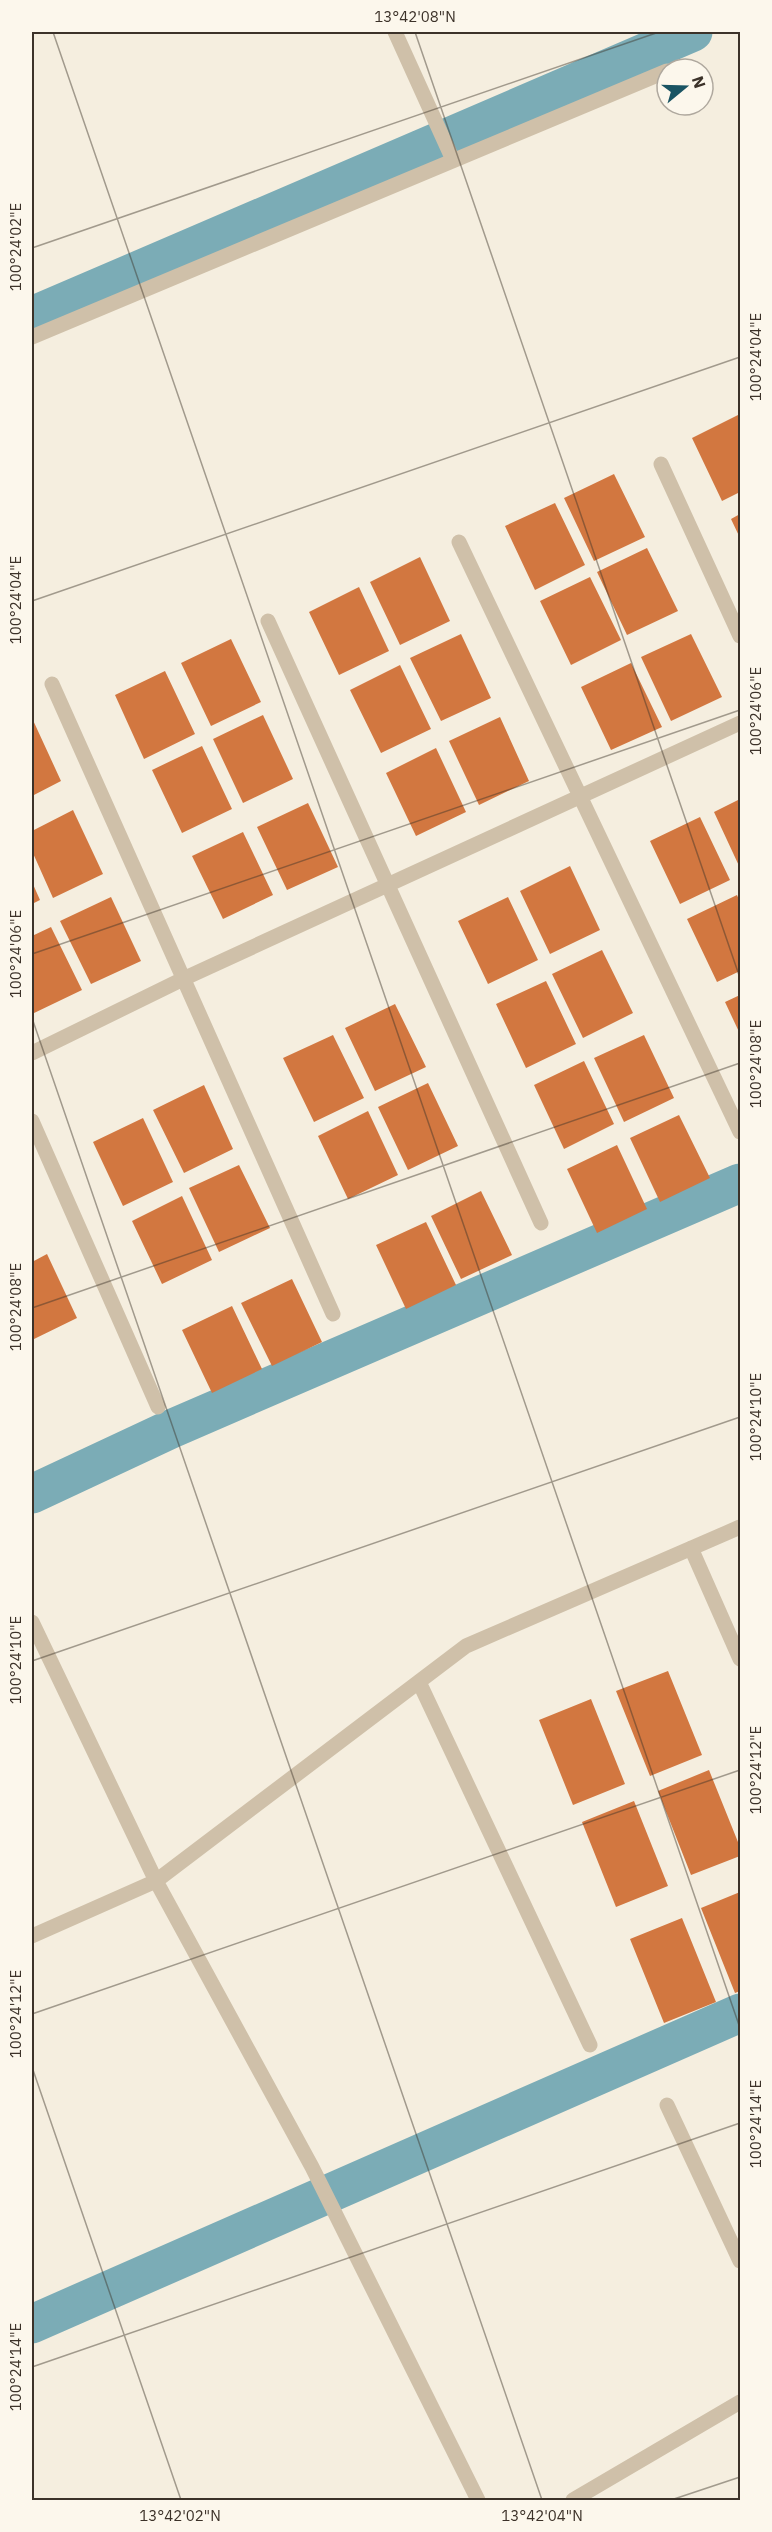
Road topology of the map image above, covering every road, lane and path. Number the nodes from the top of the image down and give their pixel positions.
1 (395, 32) edge
2 (655, 75) edge
3 (453, 160) junction
4 (32, 337) edge
5 (661, 464) dead end
6 (459, 542) dead end
7 (268, 621) dead end
8 (741, 636) edge
9 (52, 684) dead end
10 (741, 723) edge
11 (579, 797) junction
12 (387, 885) junction
13 (183, 979) junction
14 (32, 1053) edge
15 (32, 1121) edge
16 (740, 1132) edge
17 (541, 1223) dead end
18 (333, 1314) dead end
19 (158, 1407) dead end
20 (741, 1527) edge
21 (691, 1548) junction
22 (32, 1622) edge
23 (741, 1659) edge
24 (419, 1682) junction
25 (156, 1881) junction
26 (32, 1936) edge
27 (590, 2045) dead end
28 (667, 2106) dead end
29 (741, 2261) edge
30 (741, 2402) edge
31 (478, 2500) edge
32 (573, 2500) edge

1 - 3 street
2 - 3 street
3 - 4 street
5 - 8 street
6 - 11 street
7 - 12 street
9 - 13 street
10 - 11 street
11 - 12 street
11 - 16 street
12 - 13 street
12 - 17 street
13 - 14 street
13 - 18 street
15 - 19 street
20 - 21 street
21 - 23 street
21 - 24 street
22 - 25 street
24 - 25 street
24 - 27 street
25 - 26 street
25 - 31 street
28 - 29 street
30 - 32 street

